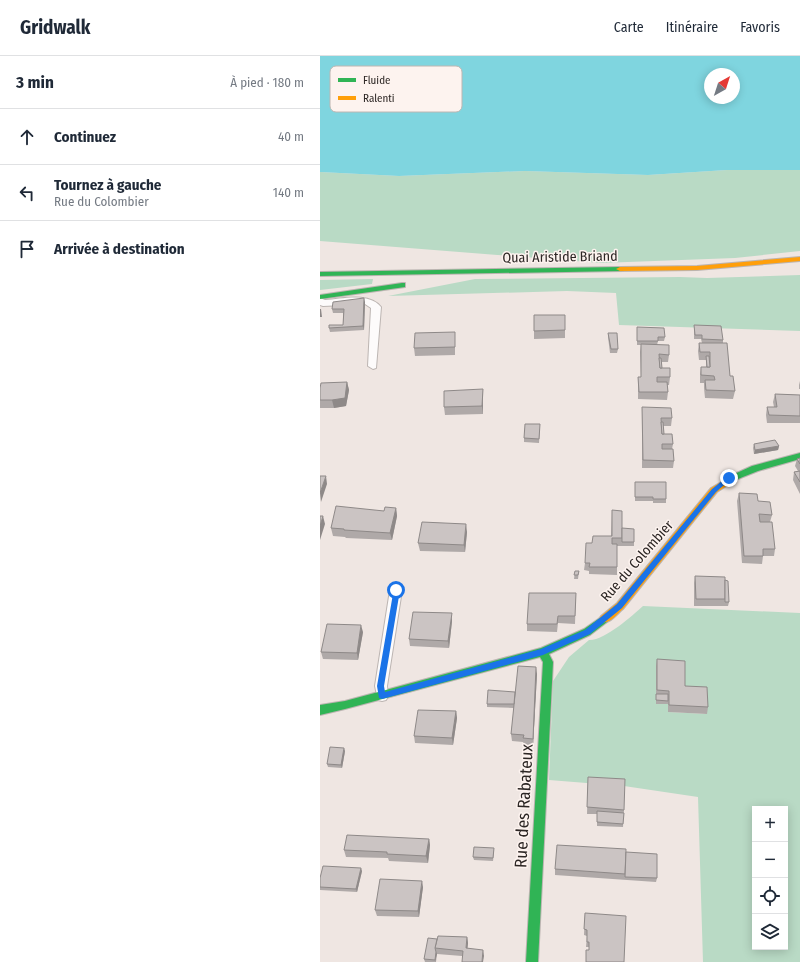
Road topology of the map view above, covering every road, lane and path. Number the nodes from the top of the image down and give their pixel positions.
1 (800, 259) edge
2 (320, 274) edge
3 (440, 274) junction
4 (422, 281) dead end
5 (409, 284) dead end
6 (320, 297) edge
7 (320, 301) edge
8 (373, 366) dead end
9 (800, 456) edge
10 (396, 590) dead end
11 (543, 652) junction
12 (382, 696) junction
13 (320, 710) edge
14 (532, 962) edge

1 - 3 street, Quai Aristide Briand
2 - 3 street, Quai Aristide Briand
3 - 4 street
5 - 6 street
7 - 8 lane
9 - 11 street, Rue du Colombier
10 - 12 lane
11 - 12 street, Rue du Colombier
11 - 14 street, Rue des Rabateux
12 - 13 street, Rue du Colombier

